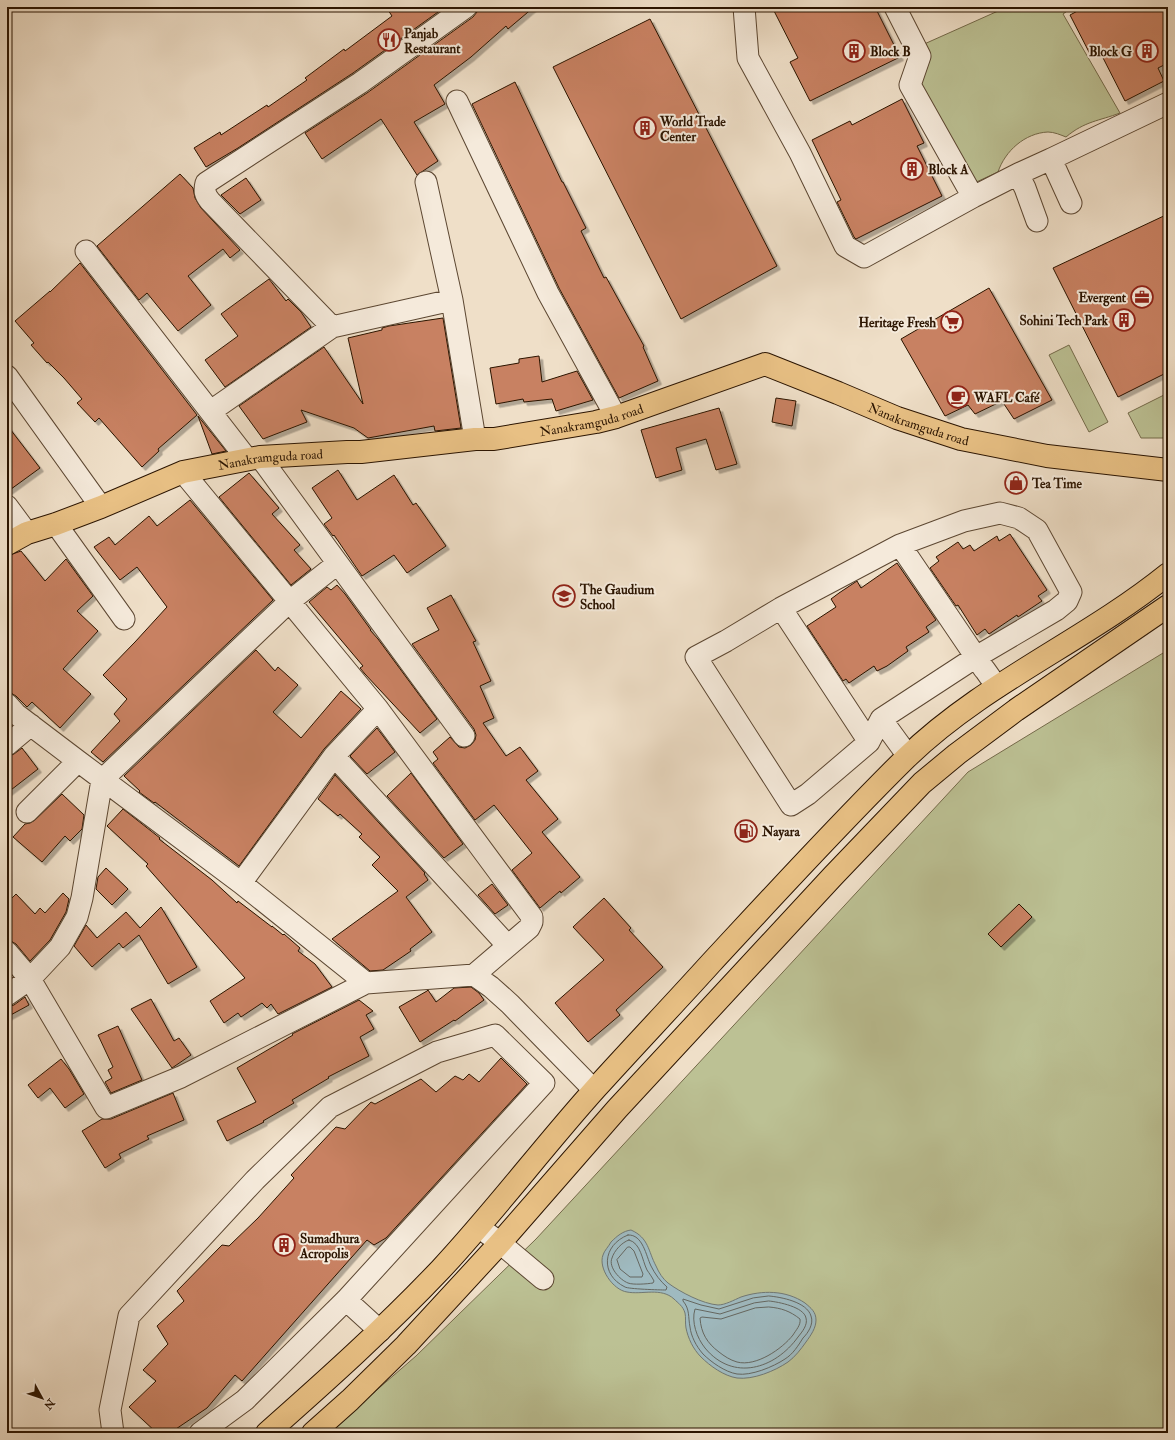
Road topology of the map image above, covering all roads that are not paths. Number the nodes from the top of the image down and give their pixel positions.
1 (466, 7) edge
2 (744, 7) edge
3 (895, 7) edge
4 (457, 101) dead end
5 (1168, 103) edge
6 (1050, 159) junction
7 (1018, 174) junction
8 (426, 182) dead end
9 (973, 197) junction
10 (1070, 203) dead end
11 (1037, 221) dead end
12 (86, 251) dead end
13 (452, 300) junction
14 (332, 327) junction
15 (7, 376) edge
16 (210, 411) junction
17 (616, 417) junction
18 (475, 439) junction
19 (254, 458) junction
20 (1168, 470) edge
21 (183, 472) junction
22 (7, 506) edge
23 (101, 507) junction
24 (56, 524) junction
25 (27, 534) junction
26 (7, 544) edge
27 (900, 545) junction
28 (337, 564) junction
29 (1168, 574) edge
30 (290, 601) junction
31 (1168, 606) edge
32 (781, 608) junction
33 (124, 619) dead end
34 (976, 657) junction
35 (997, 687) junction
36 (7, 704) edge
37 (378, 709) junction
38 (881, 719) junction
39 (31, 725) junction
40 (464, 736) dead end
41 (869, 742) junction
42 (7, 744) edge
43 (334, 756) junction
44 (908, 756) junction
45 (78, 761) junction
46 (102, 780) junction
47 (27, 812) dead end
48 (242, 883) junction
49 (508, 946) junction
50 (7, 952) edge
51 (474, 975) junction
52 (30, 979) junction
53 (366, 983) junction
54 (7, 996) edge
55 (594, 1090) junction
56 (479, 1227) junction
57 (500, 1243) junction
58 (543, 1279) dead end
59 (346, 1300) junction
60 (380, 1331) junction
61 (113, 1433) edge
62 (200, 1433) edge
63 (267, 1433) edge
64 (313, 1433) edge

1 - 14 street
2 - 9 street
3 - 9 street
4 - 17 street
5 - 6 street
6 - 7 street
6 - 10 street
7 - 9 street
7 - 11 street
8 - 13 street
12 - 16 street
13 - 14 street
13 - 18 street
14 - 16 street
15 - 23 street
16 - 19 street
17 - 18 main road, Nanakramguda road
17 - 20 main road, Nanakramguda road
18 - 19 main road, Nanakramguda road
19 - 21 main road, Nanakramguda road
19 - 28 street
21 - 23 main road, Nanakramguda road
21 - 30 street
22 - 25 street
23 - 24 main road, Nanakramguda road
24 - 25 main road, Nanakramguda road
24 - 33 street
25 - 26 main road, Nanakramguda road
27 - 32 street
27 - 34 street
27 - 34 street
28 - 30 street
28 - 40 street
29 - 35 main road
30 - 37 street
30 - 46 street
31 - 57 main road
32 - 41 street
32 - 41 street
34 - 35 street
34 - 38 street
35 - 44 main road
36 - 39 street
37 - 43 street
37 - 49 street
38 - 41 street
38 - 44 street
39 - 42 street
39 - 45 street
43 - 48 street
43 - 49 street
44 - 55 main road
45 - 46 street
45 - 47 street
46 - 48 street
46 - 52 street
48 - 53 street
49 - 51 street
50 - 52 street
51 - 53 street
51 - 55 street
52 - 53 street
52 - 54 street
55 - 56 main road
56 - 57 street
56 - 60 main road
57 - 58 street
57 - 64 main road
59 - 60 street
59 - 61 street
59 - 62 street
60 - 63 main road

